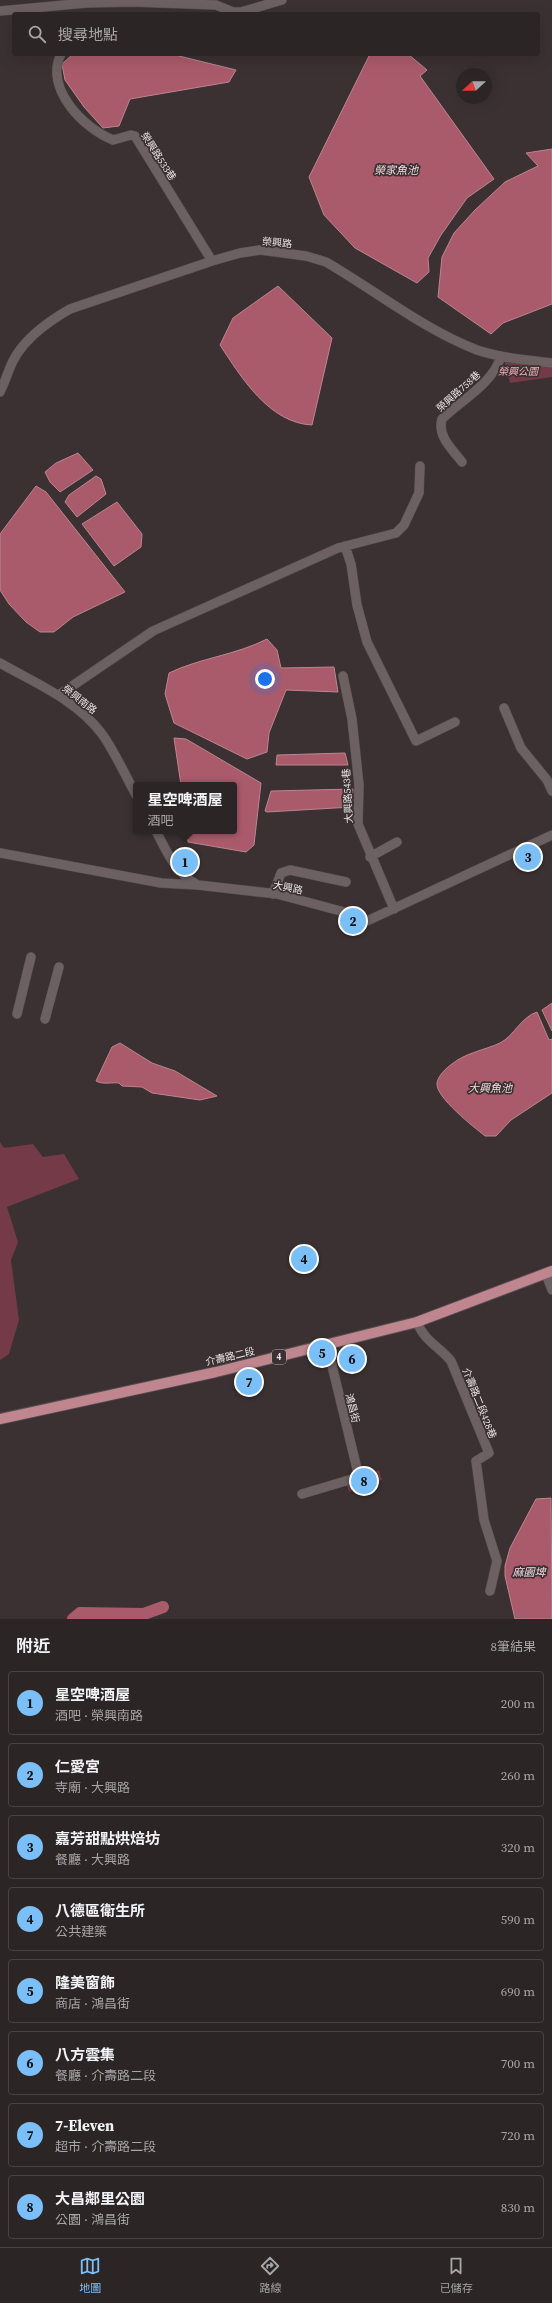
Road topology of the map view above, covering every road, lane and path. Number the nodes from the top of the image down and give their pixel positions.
1 (282, 0) edge
2 (77, 9) edge
3 (0, 11) edge
4 (60, 56) edge
5 (212, 260) junction
6 (501, 356) junction
7 (552, 363) edge
8 (0, 392) edge
9 (462, 462) dead end
10 (420, 466) dead end
11 (345, 546) junction
12 (0, 663) edge
13 (343, 676) dead end
14 (59, 695) junction
15 (504, 708) dead end
16 (455, 722) dead end
17 (133, 790) edge
18 (552, 791) edge
19 (158, 834) edge
20 (552, 835) edge
21 (397, 842) dead end
22 (0, 853) edge
23 (370, 857) junction
24 (346, 882) dead end
25 (198, 885) junction
26 (274, 894) junction
27 (394, 910) junction
28 (31, 957) dead end
29 (59, 967) dead end
30 (16, 1014) dead end
31 (45, 1019) dead end
32 (549, 1272) edge
33 (552, 1290) edge
34 (417, 1322) junction
35 (327, 1345) junction
36 (0, 1419) edge
37 (302, 1494) dead end
38 (490, 1591) dead end

1 - 2 street
2 - 3 street
4 - 5 street, 榮興路533巷
5 - 6 street, 榮興路
5 - 8 street, 榮興路
6 - 7 street, 榮興路
6 - 9 street, 榮興路758巷
10 - 11 street
11 - 14 street
11 - 16 street
12 - 14 street, 榮興南路
13 - 23 street, 大興路543巷
14 - 17 street, 榮興南路
15 - 18 street
19 - 25 street
20 - 27 street, 大興路
21 - 23 street
22 - 25 street, 大興路
23 - 27 street, 大興路543巷
24 - 26 street
25 - 26 street, 大興路
26 - 27 street, 大興路
28 - 30 street
29 - 31 street
32 - 33 street
32 - 34 main road, 介壽路二段 / 4
34 - 35 main road, 介壽路二段 / 4
34 - 38 street, 介壽路二段428巷
35 - 36 main road, 介壽路二段 / 4
35 - 37 street, 鴻昌街

